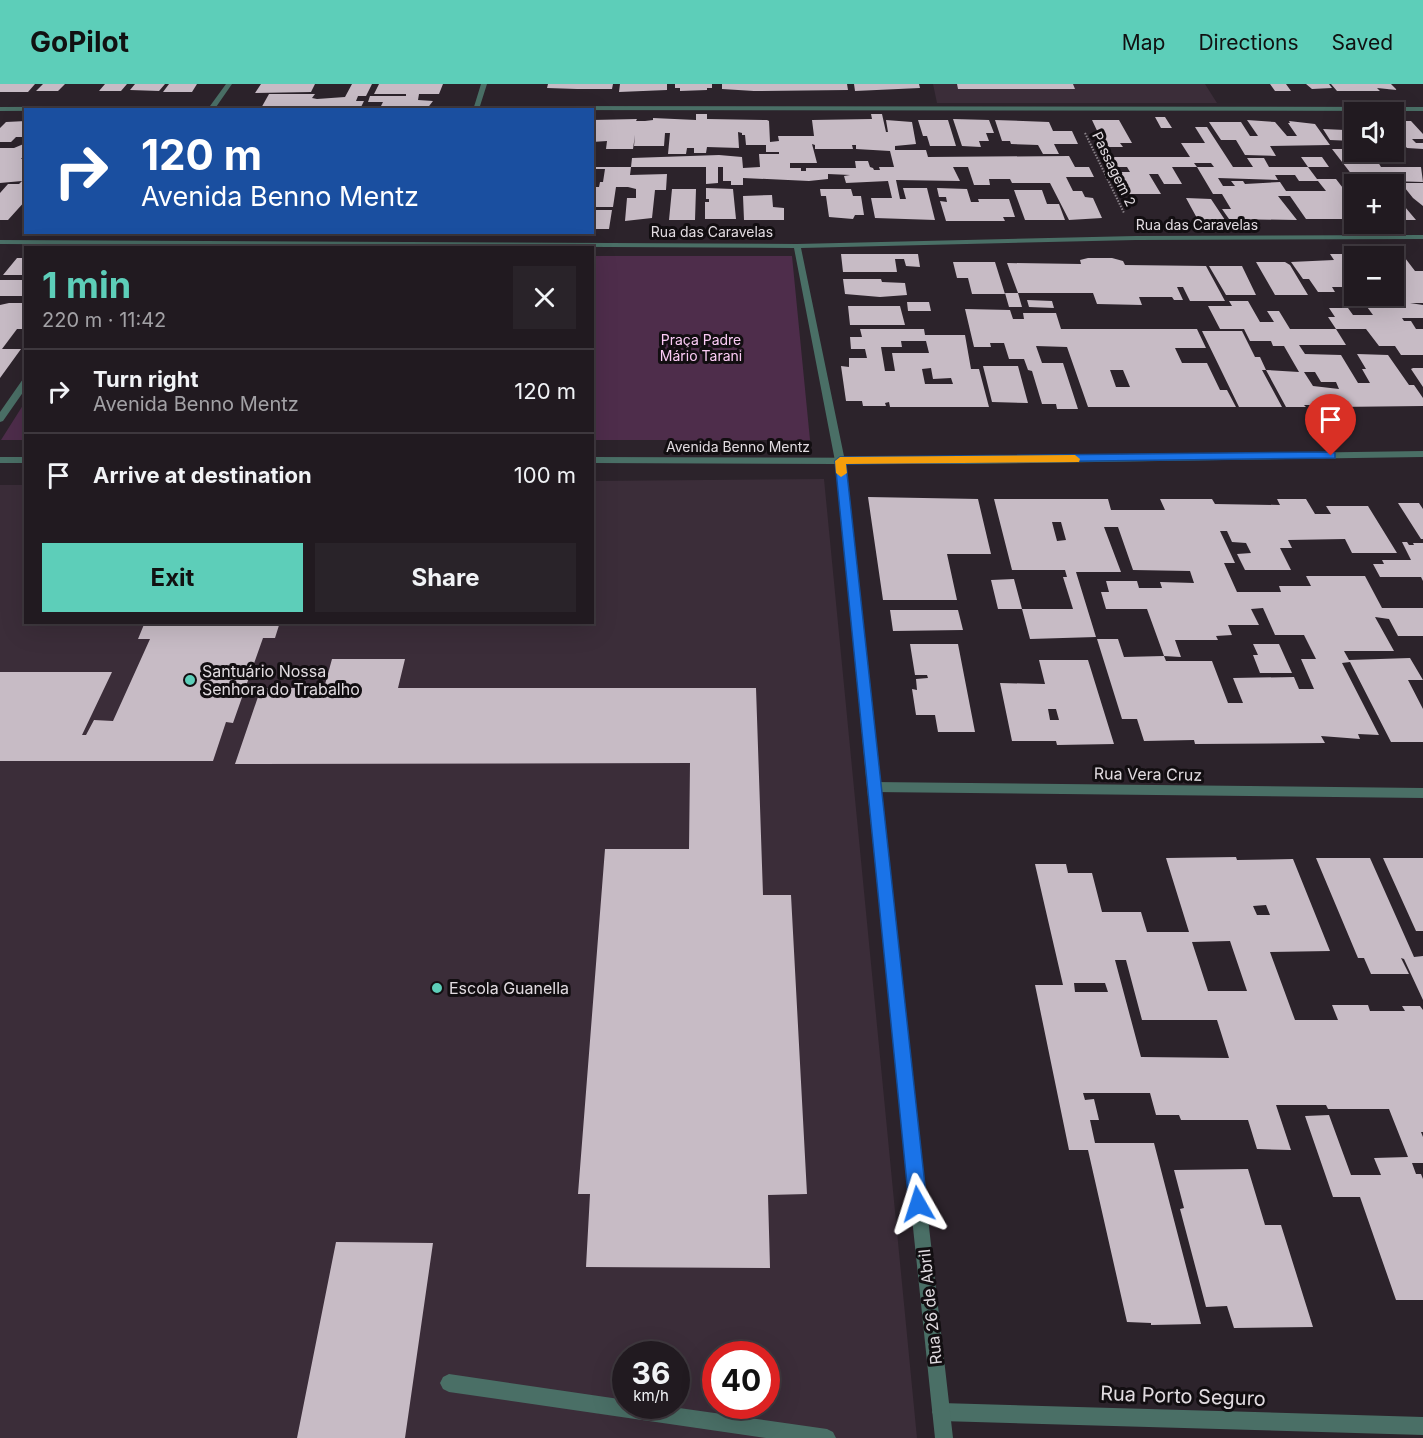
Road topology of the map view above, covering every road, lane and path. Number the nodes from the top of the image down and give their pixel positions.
1 (229, 84) edge
2 (484, 84) edge
3 (212, 108) edge
4 (476, 108) edge
5 (0, 109) edge
6 (24, 109) edge
7 (594, 109) edge
8 (1074, 109) junction
9 (1423, 109) edge
10 (434, 234) edge
11 (1423, 237) edge
12 (1136, 238) junction
13 (0, 242) edge
14 (118, 244) edge
15 (431, 244) junction
16 (797, 246) junction
17 (24, 384) edge
18 (0, 419) edge
19 (1423, 454) edge
20 (0, 460) edge
21 (24, 460) edge
22 (594, 460) edge
23 (840, 461) junction
24 (873, 787) junction
25 (1423, 793) edge
26 (449, 1383) dead end
27 (941, 1412) junction
28 (1423, 1426) edge
29 (827, 1438) edge
30 (944, 1438) edge

1 - 3 street
2 - 4 street
5 - 6 street
7 - 8 street
8 - 9 street
8 - 12 path, Passagem 2
10 - 15 street
11 - 12 street, Rua das Caravelas
12 - 16 street, Rua das Caravelas
13 - 14 street, Rua das Caravelas
14 - 15 street, Rua das Caravelas
15 - 16 street, Rua das Caravelas
16 - 23 street
17 - 18 street
19 - 23 street, Avenida Benno Mentz
20 - 21 street
22 - 23 street, Avenida Benno Mentz
23 - 24 street, Rua 26 de Abril
24 - 25 street, Rua Vera Cruz
24 - 27 street, Rua 26 de Abril
26 - 29 street
27 - 28 street, Rua Porto Seguro
27 - 30 street, Rua 26 de Abril

